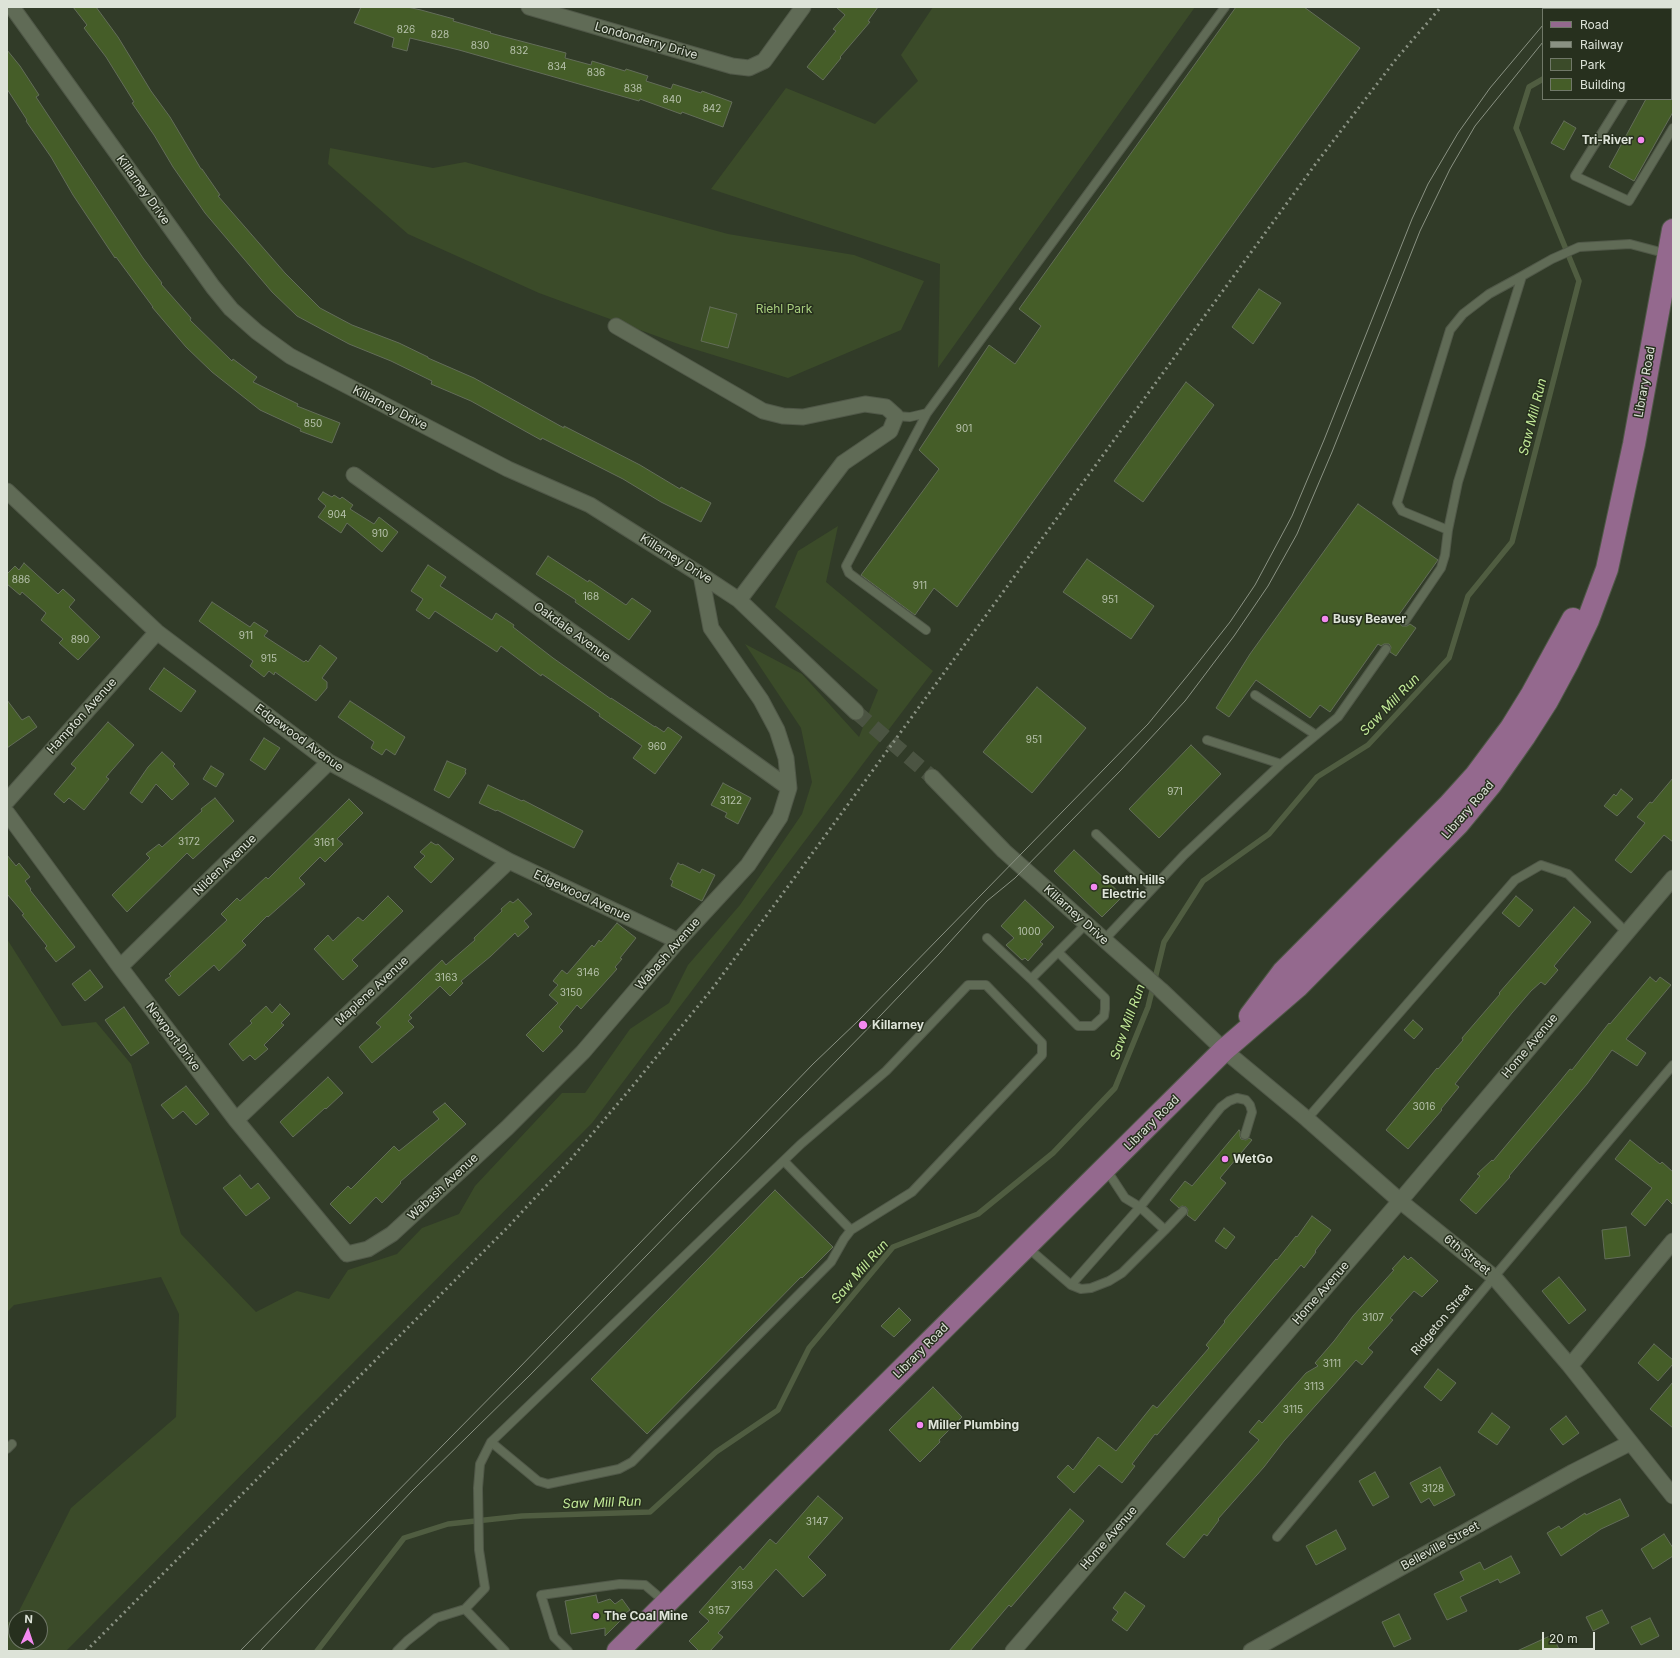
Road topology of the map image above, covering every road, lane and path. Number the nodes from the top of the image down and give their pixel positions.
1 (12, 7) edge
2 (529, 7) edge
3 (803, 7) edge
4 (1225, 7) edge
5 (1622, 100) edge
6 (1673, 128) edge
7 (1673, 230) edge
8 (1671, 249) edge
9 (1522, 276) junction
10 (616, 326) dead end
11 (927, 413) junction
12 (896, 416) junction
13 (354, 475) dead end
14 (7, 491) edge
15 (1448, 530) junction
16 (701, 575) junction
17 (739, 600) junction
18 (1406, 621) dead end
19 (926, 630) dead end
20 (157, 632) junction
21 (1386, 649) dead end
22 (1255, 695) dead end
23 (856, 712) tunnel mouth
24 (1316, 735) junction
25 (1207, 740) dead end
26 (329, 762) junction
27 (1281, 764) junction
28 (932, 777) tunnel mouth
29 (790, 788) junction
30 (7, 801) edge
31 (7, 813) edge
32 (1096, 834) dead end
33 (509, 861) junction
34 (1673, 878) edge
35 (1152, 887) junction
36 (1086, 924) junction
37 (1626, 932) junction
38 (987, 938) dead end
39 (1104, 940) junction
40 (678, 941) junction
41 (1058, 952) junction
42 (120, 967) junction
43 (1031, 979) junction
44 (1224, 1050) junction
45 (1673, 1065) edge
46 (1307, 1119) junction
47 (236, 1120) junction
48 (1245, 1135) dead end
49 (784, 1161) junction
50 (1106, 1168) junction
51 (1400, 1201) junction
52 (1140, 1207) junction
53 (1183, 1211) dead end
54 (851, 1230) junction
55 (1165, 1230) junction
56 (1673, 1241) edge
57 (1026, 1247) junction
58 (347, 1254) joint
59 (1494, 1277) junction
60 (1071, 1285) junction
61 (1570, 1366) junction
62 (491, 1442) junction
63 (1630, 1443) junction
64 (1673, 1496) edge
65 (1277, 1537) dead end
66 (666, 1604) junction
67 (465, 1609) junction
68 (397, 1651) edge
69 (506, 1651) edge
70 (568, 1651) edge
71 (618, 1651) edge
72 (1012, 1651) edge
73 (1251, 1651) edge

1 - 16 street, Killarney Drive
2 - 3 street, Londonderry Drive
4 - 11 lane
5 - 6 lane
7 - 8 main road, Library Road
8 - 9 lane
8 - 44 main road, Library Road
9 - 15 lane
9 - 15 lane
10 - 12 street
11 - 12 lane
11 - 19 lane
12 - 17 street
13 - 29 street, Oakdale Avenue
14 - 20 street, Edgewood Avenue
15 - 18 lane
16 - 17 street, Killarney Drive
16 - 29 street, Wabash Avenue
17 - 23 street, Killarney Drive
20 - 26 street, Edgewood Avenue
20 - 30 street, Hampton Avenue
21 - 24 lane
22 - 24 lane
24 - 27 lane
25 - 27 lane
26 - 33 street, Edgewood Avenue
26 - 42 street, Nilden Avenue
27 - 35 lane
28 - 36 street, Killarney Drive
29 - 40 street, Wabash Avenue
31 - 42 street, Newport Drive
32 - 35 lane
33 - 40 street, Edgewood Avenue
33 - 47 street, Maplene Avenue
34 - 37 street, Home Avenue
35 - 39 lane
36 - 39 street, Killarney Drive
36 - 41 lane
37 - 46 lane
37 - 51 street, Home Avenue
38 - 43 lane
39 - 44 street, Killarney Drive
40 - 58 street, Wabash Avenue
41 - 43 lane
41 - 43 lane
42 - 47 street, Newport Drive
44 - 46 street, 6th Street
44 - 50 main road, Library Road
45 - 59 lane, Ridgeton Street
46 - 51 street, 6th Street
47 - 58 street, Newport Drive
48 - 52 lane
49 - 54 lane
49 - 54 lane
49 - 62 lane
50 - 52 lane
50 - 57 main road, Library Road
51 - 59 street, 6th Street
51 - 72 street, Home Avenue
52 - 55 lane
52 - 60 lane
53 - 55 lane
54 - 62 lane
55 - 60 lane
56 - 61 street
57 - 60 lane
57 - 66 main road, Library Road
59 - 61 street, 6th Street
59 - 65 lane, Ridgeton Street
61 - 63 street, 6th Street
62 - 67 lane
63 - 64 street, 6th Street
63 - 73 street, Belleville Street
66 - 70 lane
66 - 71 main road, Library Road
67 - 68 lane
67 - 69 lane

